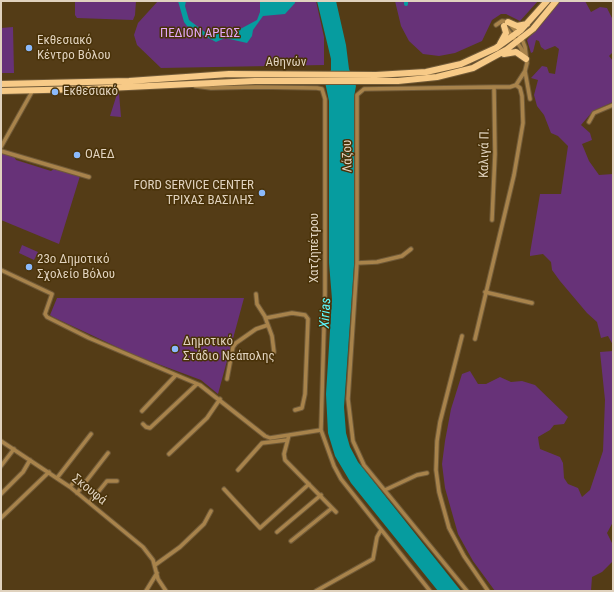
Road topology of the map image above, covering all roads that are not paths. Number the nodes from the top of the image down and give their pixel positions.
1 (547, 1) edge
2 (556, 1) edge
3 (528, 23) junction
4 (506, 24) junction
5 (515, 34) junction
6 (520, 41) junction
7 (496, 48) junction
8 (497, 56) junction
9 (526, 61) junction
10 (525, 71) junction
11 (323, 77) junction
12 (356, 78) junction
13 (1, 84) edge
14 (190, 84) junction
15 (516, 84) junction
16 (494, 87) junction
17 (322, 89) joint
18 (1, 90) edge
19 (33, 90) junction
20 (530, 99) dead end
21 (613, 105) edge
22 (589, 122) dead end
23 (1, 147) edge
24 (1, 151) edge
25 (89, 177) dead end
26 (492, 220) dead end
27 (411, 249) dead end
28 (357, 263) junction
29 (1, 270) edge
30 (485, 292) junction
31 (256, 294) dead end
32 (532, 303) dead end
33 (265, 317) junction
34 (268, 325) junction
35 (462, 336) dead end
36 (475, 339) dead end
37 (274, 352) dead end
38 (176, 375) junction
39 (227, 379) dead end
40 (197, 384) junction
41 (220, 399) junction
42 (294, 410) dead end
43 (142, 411) dead end
44 (143, 424) dead end
45 (321, 430) junction
46 (91, 434) dead end
47 (289, 435) junction
48 (287, 440) junction
49 (2, 443) edge
50 (14, 450) junction
51 (108, 454) dead end
52 (169, 454) dead end
53 (30, 460) junction
54 (1, 466) edge
55 (238, 470) dead end
56 (49, 472) junction
57 (427, 473) dead end
58 (57, 478) junction
59 (76, 478) dead end
60 (116, 481) dead end
61 (309, 484) junction
62 (70, 487) junction
63 (224, 489) dead end
64 (384, 490) junction
65 (77, 492) junction
66 (1, 494) edge
67 (321, 495) junction
68 (90, 502) junction
69 (332, 508) junction
70 (211, 511) dead end
71 (336, 512) dead end
72 (1, 518) edge
73 (381, 530) junction
74 (277, 532) dead end
75 (291, 541) dead end
76 (155, 565) junction
77 (157, 573) junction
78 (146, 591) edge
79 (166, 591) edge
80 (316, 591) edge
81 (430, 591) edge
82 (467, 591) edge
83 (488, 591) edge

1 - 3 main road, Αθηνών
2 - 6 main road, Αθηνών
3 - 4 main road
3 - 5 main road, Αθηνών
4 - 5 street
4 - 7 main road
5 - 6 street
5 - 7 main road, Αθηνών
6 - 8 main road, Αθηνών
6 - 9 street
7 - 12 main road, Αθηνών
8 - 9 main road
8 - 12 main road, Αθηνών
9 - 10 street
10 - 15 street
10 - 20 street
11 - 12 main road, Αθηνών
11 - 13 main road, Αθηνών
11 - 14 main road, Αθηνών
14 - 17 street, Αθηνών
14 - 19 main road, Αθηνών
15 - 16 street
15 - 30 street
16 - 26 street, Καλιγά Π.
16 - 28 street, Λάζου
17 - 45 street, Χατζηπέτρου
18 - 19 main road, Αθηνών
19 - 23 street
21 - 22 street
24 - 25 street
27 - 28 street
28 - 64 street, Λάζου
29 - 38 street
30 - 32 street
30 - 36 street
31 - 33 street
33 - 34 street
33 - 42 street
34 - 37 street
34 - 39 street
35 - 83 street
38 - 40 street
38 - 43 street
40 - 41 street
40 - 44 street
41 - 47 street
41 - 52 street
45 - 47 street
45 - 73 street
46 - 58 street
47 - 48 street
48 - 55 street
48 - 61 street
49 - 50 street, Σκουφά
50 - 53 street, Σκουφά
50 - 54 street
51 - 65 street
53 - 56 street, Σκουφά
53 - 66 street
56 - 58 street, Σκουφά
56 - 72 street
57 - 64 street
58 - 62 street, Σκουφά
59 - 62 street
60 - 68 street
61 - 63 street
61 - 67 street
62 - 65 street, Σκουφά
64 - 82 street, Λάζου
65 - 68 street, Σκουφά
67 - 69 street
67 - 74 street
68 - 76 street, Σκουφά
69 - 71 street
69 - 75 street
70 - 76 street
73 - 80 street
73 - 81 street
76 - 77 street
77 - 78 street
77 - 79 street

